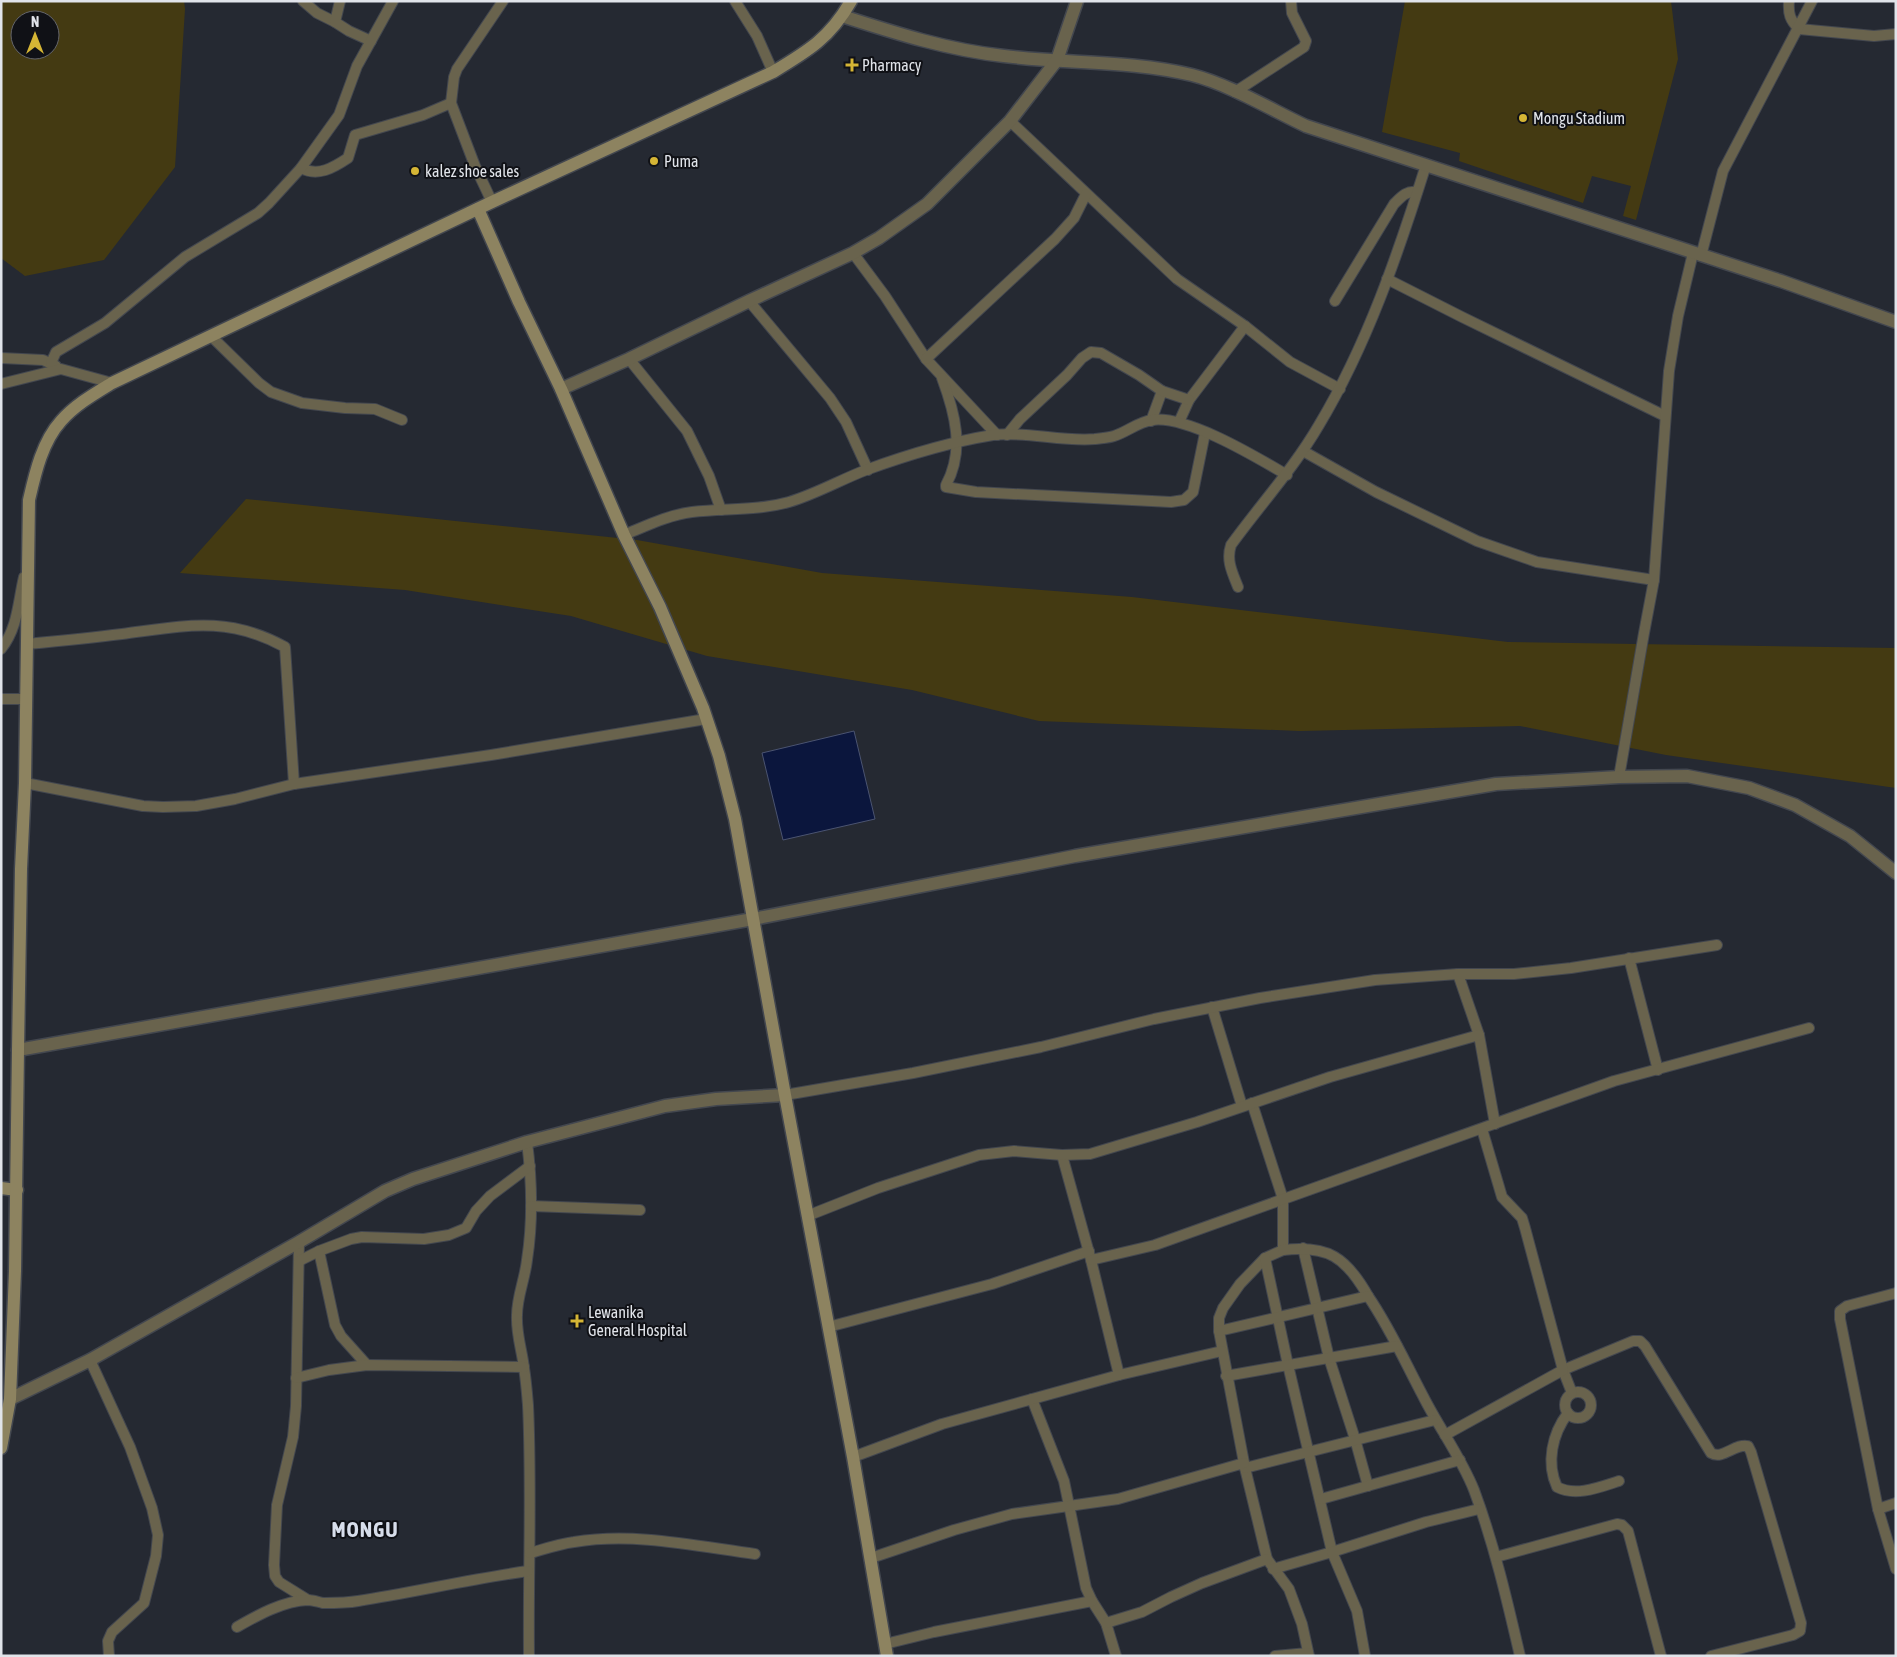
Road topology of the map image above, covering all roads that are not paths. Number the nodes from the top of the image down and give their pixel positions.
1 (303, 1) edge
2 (340, 1) edge
3 (393, 1) edge
4 (503, 1) edge
5 (735, 1) edge
6 (851, 1) edge
7 (1077, 1) edge
8 (1291, 1) edge
9 (1790, 1) edge
10 (1812, 1) edge
11 (842, 16) junction
12 (335, 22) junction
13 (1798, 29) junction
14 (1896, 34) edge
15 (371, 40) junction
16 (1057, 60) junction
17 (773, 72) junction
18 (1235, 92) junction
19 (451, 103) junction
20 (1010, 121) junction
21 (1426, 165) junction
22 (301, 168) junction
23 (1418, 192) junction
24 (1086, 194) junction
25 (492, 202) junction
26 (478, 209) junction
27 (854, 252) junction
28 (1697, 254) junction
29 (1387, 279) junction
30 (749, 301) junction
31 (1335, 301) dead end
32 (1896, 322) edge
33 (1244, 326) junction
34 (212, 336) junction
35 (1, 358) edge
36 (926, 359) junction
37 (629, 360) junction
38 (51, 363) junction
39 (61, 369) junction
40 (942, 378) junction
41 (112, 383) junction
42 (1, 384) edge
43 (561, 389) junction
44 (1340, 389) junction
45 (1162, 391) junction
46 (1189, 400) junction
47 (1665, 416) junction
48 (402, 420) dead end
49 (1151, 420) junction
50 (1179, 422) junction
51 (1205, 433) junction
52 (1002, 435) junction
53 (957, 442) junction
54 (1303, 451) junction
55 (868, 470) junction
56 (1287, 475) junction
57 (721, 510) junction
58 (624, 535) junction
59 (28, 564) junction
60 (1654, 580) junction
61 (1238, 587) dead end
62 (27, 644) junction
63 (1, 649) edge
64 (25, 699) junction
65 (1, 700) edge
66 (706, 719) junction
67 (1620, 777) junction
68 (25, 783) junction
69 (294, 784) junction
70 (1896, 873) edge
71 (752, 919) junction
72 (1717, 945) dead end
73 (1630, 958) junction
74 (1458, 974) junction
75 (1212, 1007) junction
76 (1809, 1028) dead end
77 (1478, 1035) junction
78 (18, 1050) junction
79 (1658, 1070) junction
80 (784, 1095) junction
81 (1247, 1104) junction
82 (1495, 1124) junction
83 (1482, 1129) junction
84 (527, 1142) junction
85 (1062, 1155) junction
86 (530, 1166) junction
87 (1, 1188) edge
88 (17, 1190) junction
89 (1283, 1199) junction
90 (531, 1206) junction
91 (640, 1210) dead end
92 (807, 1216) junction
93 (299, 1242) junction
94 (1304, 1248) junction
95 (1283, 1250) junction
96 (318, 1251) junction
97 (1090, 1256) junction
98 (1265, 1258) junction
99 (299, 1261) junction
100 (1896, 1293) edge
101 (1368, 1296) junction
102 (1318, 1306) junction
103 (1277, 1317) junction
104 (828, 1327) junction
105 (1219, 1331) junction
106 (1398, 1346) junction
107 (1222, 1351) junction
108 (1329, 1358) junction
109 (90, 1360) junction
110 (1288, 1364) junction
111 (367, 1366) junction
112 (524, 1367) junction
113 (1563, 1370) junction
114 (1119, 1375) junction
115 (1226, 1376) junction
116 (296, 1378) junction
117 (1572, 1393) junction
118 (10, 1399) junction
119 (1032, 1399) junction
120 (1568, 1413) junction
121 (4, 1419) edge
122 (1435, 1420) junction
123 (1445, 1435) junction
124 (1355, 1439) junction
125 (1, 1448) edge
126 (1308, 1452) junction
127 (853, 1457) junction
128 (1460, 1460) junction
129 (1245, 1466) junction
130 (1619, 1481) dead end
131 (1368, 1486) junction
132 (1321, 1499) junction
133 (1896, 1503) edge
134 (1068, 1506) junction
135 (1480, 1509) junction
136 (1878, 1509) junction
137 (1332, 1552) junction
138 (530, 1553) junction
139 (755, 1554) dead end
140 (1496, 1557) junction
141 (870, 1558) junction
142 (1266, 1559) junction
143 (1273, 1569) junction
144 (1896, 1569) edge
145 (528, 1571) junction
146 (308, 1600) junction
147 (1092, 1601) junction
148 (1106, 1623) junction
149 (237, 1627) dead end
150 (886, 1650) edge
151 (1309, 1654) edge
152 (109, 1656) edge
153 (529, 1656) edge
154 (1116, 1656) edge
155 (1275, 1656) edge
156 (1365, 1656) edge
157 (1520, 1656) edge
158 (1661, 1656) edge
159 (1711, 1656) edge

1 - 12 street
2 - 12 street
3 - 15 street
4 - 19 street
5 - 17 street
6 - 11 main road
7 - 16 street
8 - 18 street
9 - 13 street
10 - 13 street
11 - 16 street
11 - 17 main road
12 - 15 street
13 - 14 street
13 - 28 street
15 - 22 street
16 - 18 street
16 - 20 street
17 - 25 main road
18 - 21 street
19 - 22 street
19 - 25 street
20 - 24 street
20 - 27 street
21 - 23 street
21 - 28 street
22 - 38 street
23 - 29 street
23 - 31 street
24 - 33 street
24 - 36 street
25 - 26 main road
26 - 34 main road
26 - 43 main road
27 - 30 street
27 - 36 street
28 - 32 street
28 - 47 street
29 - 44 street
29 - 47 street
30 - 37 street
30 - 55 street
33 - 44 street
33 - 46 street
34 - 41 main road
34 - 48 street
35 - 38 street
36 - 40 street
37 - 43 street
37 - 57 street
38 - 39 street
39 - 41 street
39 - 42 street
40 - 52 street
40 - 53 street
41 - 59 main road
43 - 58 main road
44 - 54 street
45 - 46 street
45 - 49 street
45 - 52 street
46 - 50 street
47 - 60 street
49 - 50 street
49 - 52 street
50 - 51 street
51 - 53 street
51 - 56 street
52 - 53 street
53 - 55 street
54 - 56 street
54 - 60 street
55 - 57 street
56 - 61 street
57 - 58 street
58 - 66 main road
59 - 62 main road
59 - 63 street
60 - 67 street
62 - 64 main road
62 - 69 street
64 - 65 street
64 - 68 main road
66 - 69 street
66 - 71 main road
67 - 70 street
67 - 71 street
68 - 69 street
68 - 78 main road
71 - 78 street
71 - 80 main road
72 - 73 street
73 - 74 street
73 - 79 street
74 - 75 street
74 - 77 street
75 - 80 street
75 - 81 street
76 - 79 street
77 - 81 street
77 - 82 street
78 - 88 main road
79 - 82 street
80 - 84 street
80 - 92 main road
81 - 85 street
81 - 89 street
82 - 83 street
83 - 89 street
83 - 113 street
84 - 86 street
84 - 93 street
85 - 92 street
85 - 97 street
86 - 90 street
86 - 96 street
87 - 88 main road
88 - 118 main road
89 - 95 street
89 - 97 street
90 - 91 street
90 - 112 street
92 - 104 main road
93 - 99 street
93 - 109 street
94 - 95 street
94 - 101 street
94 - 102 street
95 - 98 street
96 - 99 street
96 - 111 street
97 - 104 street
97 - 114 street
98 - 103 street
98 - 105 street
99 - 116 street
100 - 136 street
101 - 102 street
101 - 106 street
102 - 103 street
102 - 108 street
103 - 105 street
103 - 110 street
104 - 127 main road
105 - 107 street
106 - 108 street
106 - 122 street
107 - 114 street
107 - 115 street
108 - 110 street
108 - 124 street
109 - 118 street
109 - 152 street
110 - 115 street
110 - 126 street
111 - 112 street
111 - 116 street
112 - 138 street
113 - 117 street
113 - 123 street
113 - 159 street
114 - 119 street
115 - 129 street
116 - 146 street
117 - 120 street
117 - 120 street
118 - 121 main road
119 - 127 street
119 - 134 street
120 - 130 street
121 - 125 main road
122 - 123 street
122 - 124 street
123 - 128 street
124 - 126 street
124 - 131 street
126 - 129 street
126 - 132 street
127 - 141 main road
128 - 131 street
128 - 135 street
129 - 134 street
129 - 142 street
131 - 132 street
132 - 137 street
133 - 136 street
134 - 141 street
134 - 147 street
135 - 137 street
135 - 140 street
136 - 144 street
137 - 143 street
137 - 156 street
138 - 139 street
138 - 145 street
140 - 157 street
140 - 158 street
141 - 150 main road
142 - 143 street
142 - 148 street
143 - 151 street
145 - 146 street
145 - 153 street
146 - 149 street
147 - 148 street
147 - 150 street
148 - 154 street
151 - 155 street

